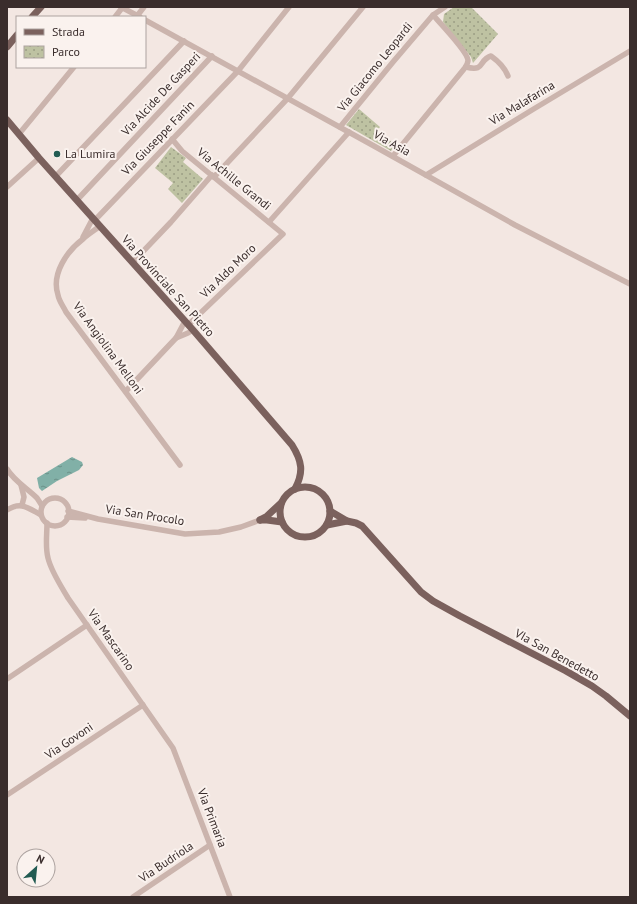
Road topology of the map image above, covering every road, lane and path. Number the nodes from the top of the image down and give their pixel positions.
1 (41, 7) edge
2 (122, 7) edge
3 (144, 7) edge
4 (289, 7) edge
5 (363, 7) edge
6 (446, 7) edge
7 (433, 15) junction
8 (33, 16) edge
9 (116, 16) edge
10 (138, 16) edge
11 (146, 21) edge
12 (16, 36) edge
13 (184, 41) junction
14 (7, 47) edge
15 (630, 51) edge
16 (212, 56) junction
17 (466, 67) junction
18 (73, 68) edge
19 (238, 71) junction
20 (508, 76) dead end
21 (288, 98) junction
22 (7, 120) edge
23 (340, 127) junction
24 (349, 132) junction
25 (19, 134) junction
26 (172, 139) junction
27 (393, 156) junction
28 (39, 158) junction
29 (426, 175) junction
30 (56, 176) junction
31 (213, 176) junction
32 (7, 187) edge
33 (77, 200) junction
34 (96, 222) junction
35 (269, 222) junction
36 (283, 234) joint
37 (82, 239) junction
38 (133, 262) junction
39 (630, 284) edge
40 (189, 325) junction
41 (176, 338) junction
42 (126, 391) junction
43 (180, 465) dead end
44 (7, 468) edge
45 (302, 472) junction
46 (21, 485) junction
47 (313, 488) junction
48 (295, 489) junction
49 (37, 498) junction
50 (46, 501) junction
51 (282, 501) junction
52 (22, 505) junction
53 (7, 510) edge
54 (42, 510) junction
55 (330, 511) junction
56 (68, 514) junction
57 (260, 520) junction
58 (347, 520) junction
59 (282, 522) junction
60 (47, 524) junction
61 (327, 525) junction
62 (53, 526) junction
63 (46, 538) junction
64 (87, 625) junction
65 (7, 679) edge
66 (143, 705) junction
67 (630, 716) edge
68 (173, 748) joint
69 (7, 795) edge
70 (210, 844) junction
71 (133, 897) edge
72 (230, 897) edge

1 - 8 main road
2 - 9 street
2 - 10 street
3 - 10 street
4 - 19 street, Via Giuseppe Fanin
5 - 21 street
6 - 7 street, Via Giacomo Leopardi
7 - 17 street
7 - 23 street, Via Giacomo Leopardi
11 - 13 street, Via Asia
12 - 14 main road
13 - 16 street, Via Asia
13 - 30 street
15 - 29 street, Via Malafarina
16 - 19 street, Via Asia
16 - 33 street, Via Alcide De Gasperi
17 - 20 street
17 - 27 street
18 - 25 street
19 - 21 street, Via Asia
19 - 26 street, Via Giuseppe Fanin
21 - 23 street, Via Asia
21 - 31 street
22 - 25 main road, Via Provinciale San Pietro
23 - 24 street, Via Asia
24 - 27 street, Via Asia
24 - 35 street
25 - 28 main road, Via Provinciale San Pietro
26 - 31 street, Via Achille Grandi
26 - 34 street, Via Giuseppe Fanin
27 - 29 street, Via Asia
28 - 30 main road, Via Provinciale San Pietro
28 - 32 street
29 - 39 street, Via Asia
30 - 33 main road, Via Provinciale San Pietro
31 - 35 street, Via Achille Grandi
31 - 38 street
33 - 34 main road, Via Provinciale San Pietro
34 - 37 street, Via Angiolina Melloni
34 - 37 street, Via Angiolina Melloni
34 - 38 main road, Via Provinciale San Pietro
35 - 36 street, Via Achille Grandi
36 - 40 street, Via Aldo Moro
37 - 42 street, Via Angiolina Melloni
38 - 40 main road, Via Provinciale San Pietro
40 - 41 street
40 - 41 street
40 - 45 main road, Via Provinciale San Pietro
41 - 42 street
42 - 43 street, Via Angiolina Melloni
44 - 46 street
45 - 47 main road, Via Provinciale San Pietro
45 - 48 main road
46 - 49 street
46 - 52 street
47 - 48 main road
47 - 55 main road
48 - 51 main road
49 - 50 street
49 - 54 street
50 - 54 street
50 - 56 street
51 - 57 main road
51 - 59 main road
52 - 53 street
52 - 54 street
54 - 60 street
55 - 58 main road
55 - 61 main road
56 - 57 street, Via San Procolo
56 - 62 street
57 - 59 main road
58 - 61 main road
58 - 67 main road, VIa San Benedetto
59 - 61 main road
60 - 62 street
60 - 63 street, Via Mascarino
62 - 63 street
63 - 64 street, Via Mascarino
64 - 65 street
64 - 66 street, Via Mascarino
66 - 68 street, Via Mascarino
66 - 69 street, Via Govoni
68 - 70 street, Via Primaria
70 - 71 street, Via Budriola
70 - 72 street, Via Primaria

